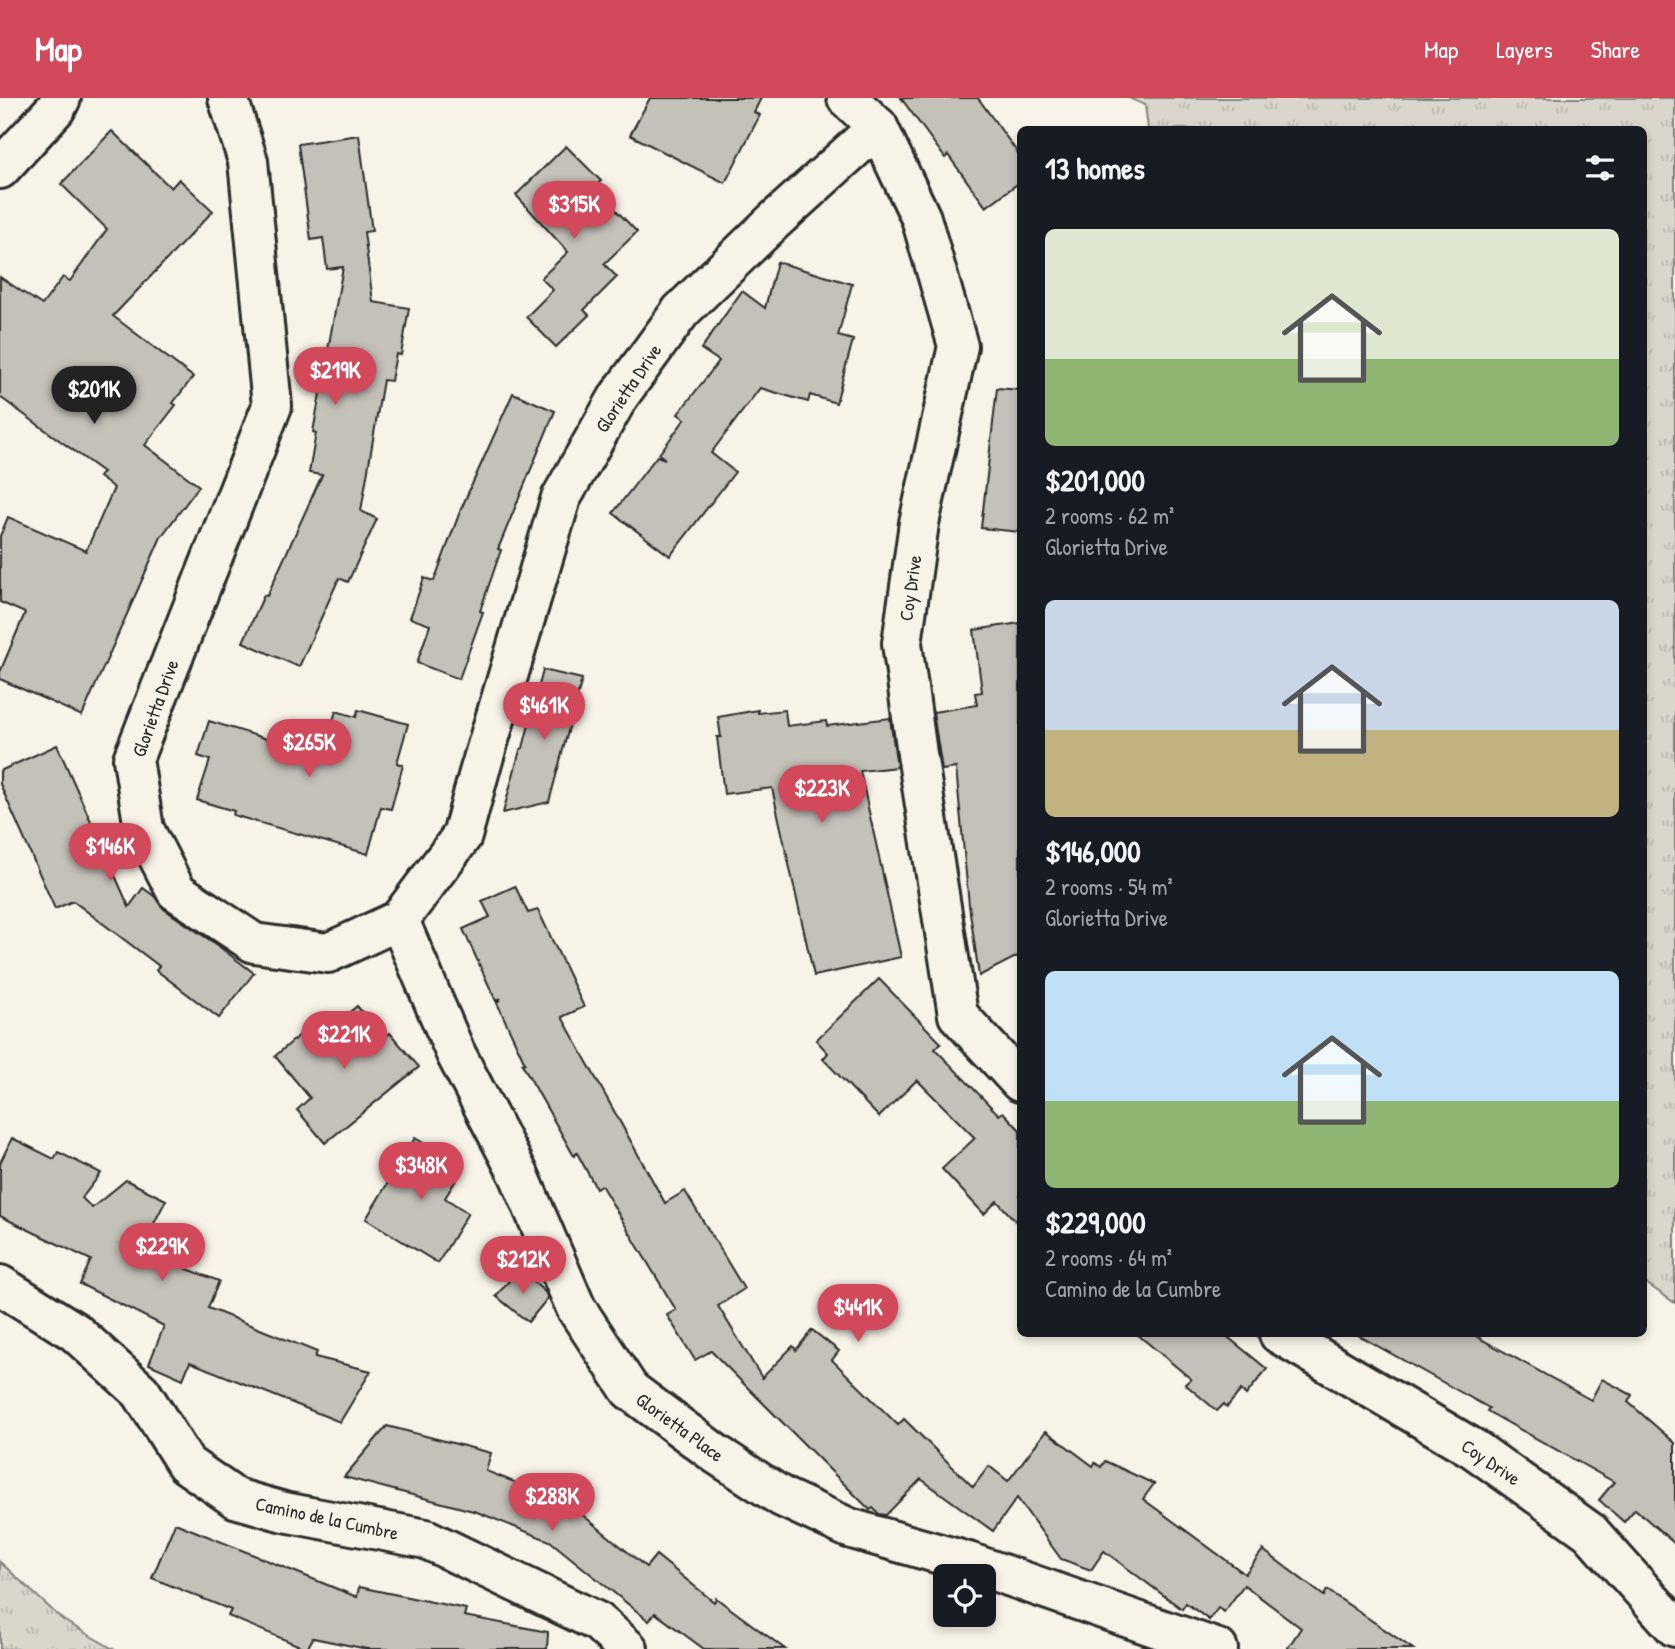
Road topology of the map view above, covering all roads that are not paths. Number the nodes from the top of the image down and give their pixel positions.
1 (61, 98) edge
2 (228, 98) edge
3 (847, 98) edge
4 (878, 127) junction
5 (0, 169) edge
6 (399, 920) junction
7 (1017, 1079) edge
8 (0, 1285) edge
9 (1284, 1337) edge
10 (1675, 1627) edge
11 (628, 1649) edge
12 (1218, 1649) edge

1 - 5 street
2 - 6 street, Glorietta Drive
3 - 4 street, Coy Drive
4 - 6 street, Glorietta Drive
4 - 7 street, Coy Drive
6 - 12 street, Glorietta Place
8 - 11 street, Camino de la Cumbre
9 - 10 street, Coy Drive

